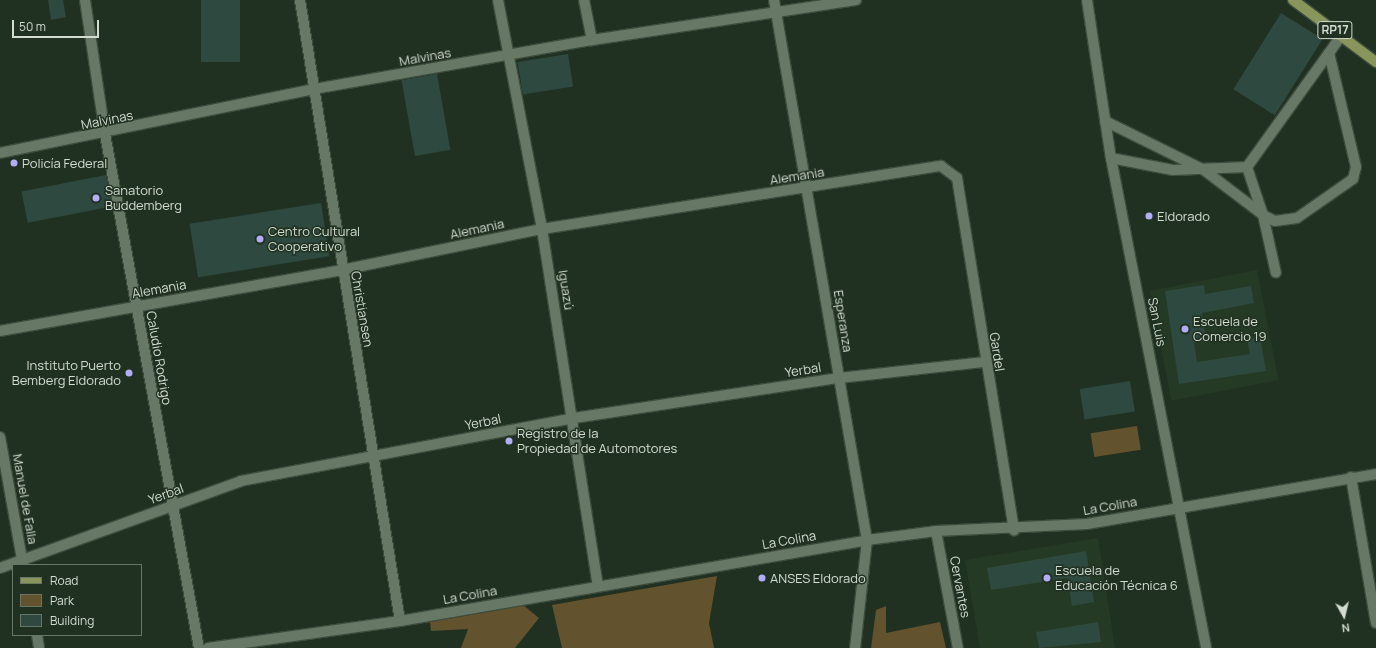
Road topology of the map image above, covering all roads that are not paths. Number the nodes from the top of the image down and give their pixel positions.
1 (85, 0) edge
2 (300, 0) edge
3 (498, 0) edge
4 (584, 0) edge
5 (774, 0) edge
6 (856, 0) edge
7 (1086, 0) edge
8 (1293, 0) edge
9 (776, 13) junction
10 (1342, 35) junction
11 (592, 40) junction
12 (1329, 53) junction
13 (507, 56) junction
14 (1376, 62) edge
15 (314, 90) junction
16 (1105, 121) junction
17 (105, 134) junction
18 (0, 153) edge
19 (1111, 158) junction
20 (1248, 167) junction
21 (1204, 170) junction
22 (957, 178) joint
23 (808, 188) junction
24 (1264, 215) junction
25 (542, 229) junction
26 (342, 270) junction
27 (1276, 274) dead end
28 (137, 306) junction
29 (0, 331) edge
30 (985, 362) junction
31 (839, 378) junction
32 (574, 418) junction
33 (0, 437) edge
34 (376, 456) junction
35 (1376, 474) edge
36 (1350, 477) junction
37 (171, 505) junction
38 (1180, 506) junction
39 (1014, 530) junction
40 (936, 531) junction
41 (867, 540) junction
42 (23, 562) edge
43 (12, 565) edge
44 (0, 568) edge
45 (598, 585) junction
46 (400, 621) junction
47 (1376, 623) edge
48 (37, 636) edge
49 (39, 648) edge
50 (199, 648) edge
51 (208, 648) edge
52 (855, 648) edge
53 (958, 648) edge
54 (1206, 648) edge

1 - 17 street, Caludio Rodrigo
2 - 15 street, Christiansen
3 - 13 street, Iguazú
4 - 11 street
5 - 9 street, Esperanza
6 - 9 street, Malvinas
7 - 16 street, San Luis
8 - 10 main road, RP17
9 - 11 street, Malvinas
9 - 23 street, Esperanza
10 - 12 street
10 - 14 main road, RP17
11 - 13 street, Malvinas
12 - 20 street
12 - 24 street
13 - 15 street, Malvinas
13 - 25 street, Iguazú
15 - 17 street, Malvinas
15 - 26 street, Christiansen
16 - 19 street, San Luis
16 - 21 street
17 - 18 street, Malvinas
17 - 28 street, Caludio Rodrigo
19 - 21 street
19 - 38 street, San Luis
20 - 21 street
20 - 24 street
21 - 24 street
22 - 23 street, Alemania
22 - 30 street, Gardel
23 - 25 street, Alemania
23 - 31 street, Esperanza
24 - 27 street
25 - 26 street, Alemania
25 - 32 street, Iguazú
26 - 28 street, Alemania
26 - 34 street, Christiansen
28 - 29 street, Alemania
28 - 37 street, Caludio Rodrigo
30 - 31 street, Yerbal
30 - 39 street, Gardel
31 - 32 street, Yerbal
31 - 41 street, Esperanza
32 - 34 street, Yerbal
32 - 45 street, Iguazú
33 - 42 street, Manuel de Falla
34 - 37 street, Yerbal
34 - 46 street, Christiansen
35 - 36 street, La Colina
36 - 38 street, La Colina
36 - 47 street
37 - 42 street, Yerbal
37 - 50 street, Caludio Rodrigo
38 - 39 street, La Colina
38 - 54 street, San Luis
39 - 40 street, La Colina
40 - 41 street, La Colina
40 - 53 street, Cervantes
41 - 45 street, La Colina
41 - 52 street, Esperanza
43 - 44 street, Yerbal
45 - 46 street, La Colina
46 - 51 street, La Colina
48 - 49 street

